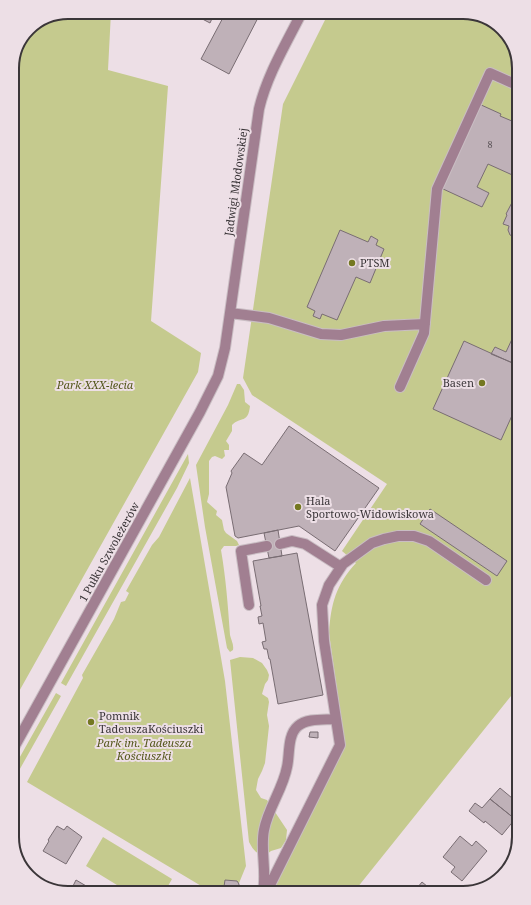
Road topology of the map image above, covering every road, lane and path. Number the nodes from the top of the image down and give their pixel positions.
1 (298, 19) edge
2 (512, 83) edge
3 (230, 313) junction
4 (425, 324) junction
5 (222, 363) joint
6 (400, 387) dead end
7 (280, 544) dead end
8 (267, 546) dead end
9 (341, 567) junction
10 (486, 580) dead end
11 (249, 605) dead end
12 (336, 719) junction
13 (19, 738) edge
14 (265, 886) edge
15 (268, 886) edge

1 - 3 street, Jadwigi Młodowskiej
2 - 4 street
3 - 4 street
3 - 5 street, Jadwigi Młodowskiej
4 - 6 street
5 - 13 street, 1 Pułku Szwoleżerów
7 - 9 street
8 - 11 street
9 - 10 street
9 - 12 street
12 - 14 street
12 - 15 street

